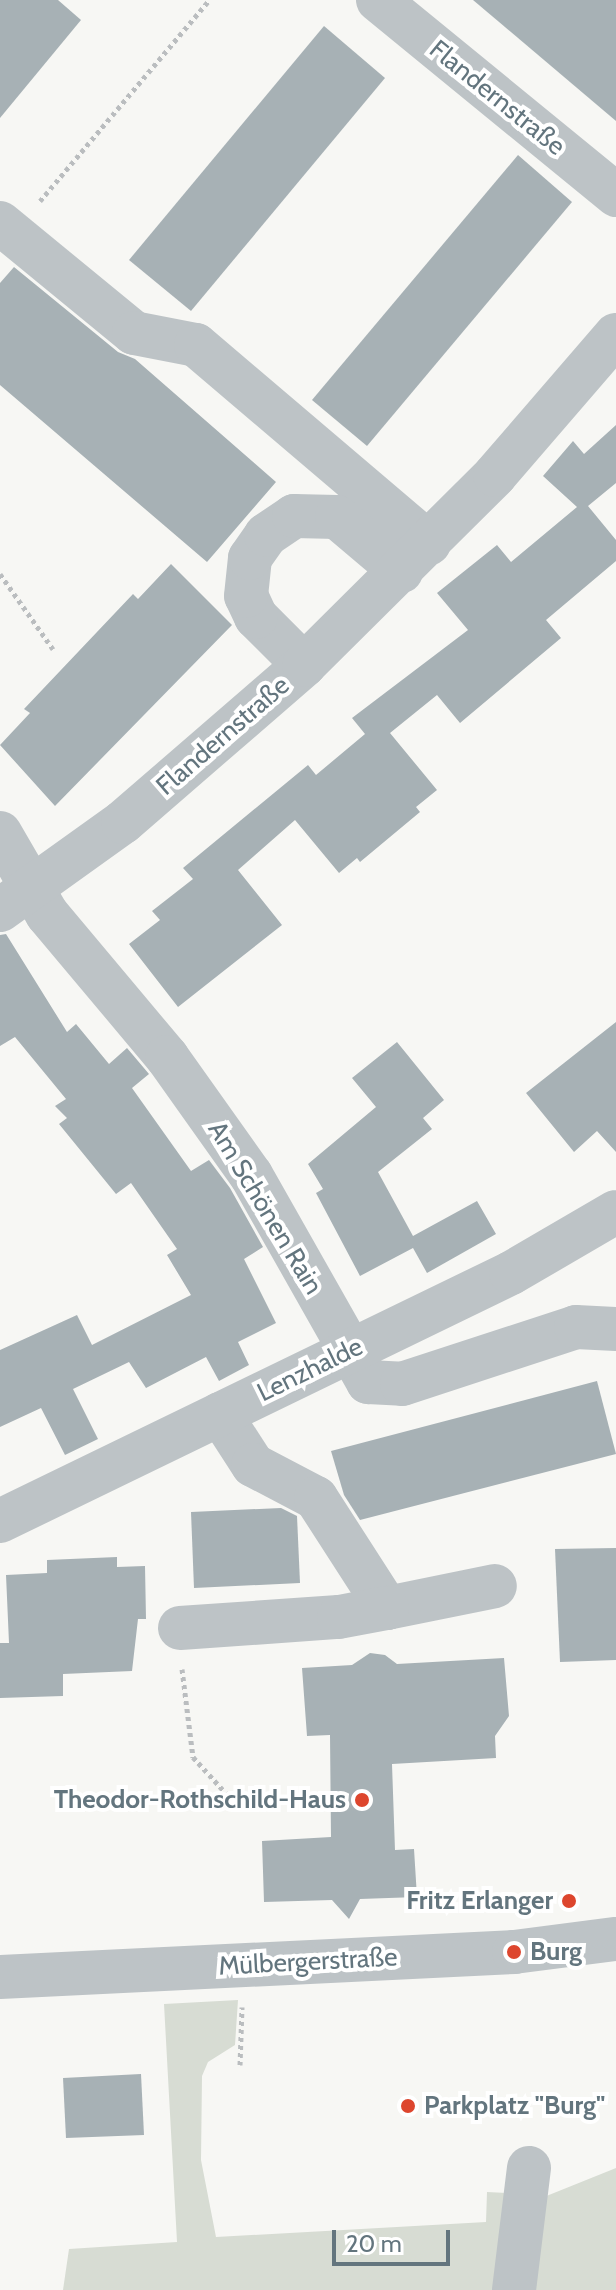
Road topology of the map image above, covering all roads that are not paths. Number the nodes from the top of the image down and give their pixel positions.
1 (378, 0) edge
2 (616, 195) edge
3 (6, 228) edge
4 (616, 335) edge
5 (415, 557) junction
6 (304, 665) junction
7 (0, 833) edge
8 (16, 899) edge
9 (616, 1212) edge
10 (616, 1329) edge
11 (348, 1352) junction
12 (220, 1414) junction
13 (0, 1521) edge
14 (495, 1586) dead end
15 (387, 1608) junction
16 (180, 1628) dead end
17 (616, 1939) edge
18 (0, 1977) edge
19 (529, 2168) dead end
20 (514, 2290) edge

1 - 2 street, Flandernstraße
3 - 5 street
4 - 5 street, Flandernstraße
5 - 6 street, Flandernstraße
5 - 6 street
6 - 8 street, Flandernstraße
7 - 8 street, Am Schönen Rain
8 - 11 street, Am Schönen Rain
9 - 11 street, Lenzhalde
10 - 11 street, Am Schönen Rain
11 - 12 street, Lenzhalde
12 - 13 street, Lenzhalde
12 - 15 street
14 - 15 street
15 - 16 street
17 - 18 street, Mülbergerstraße
19 - 20 street

